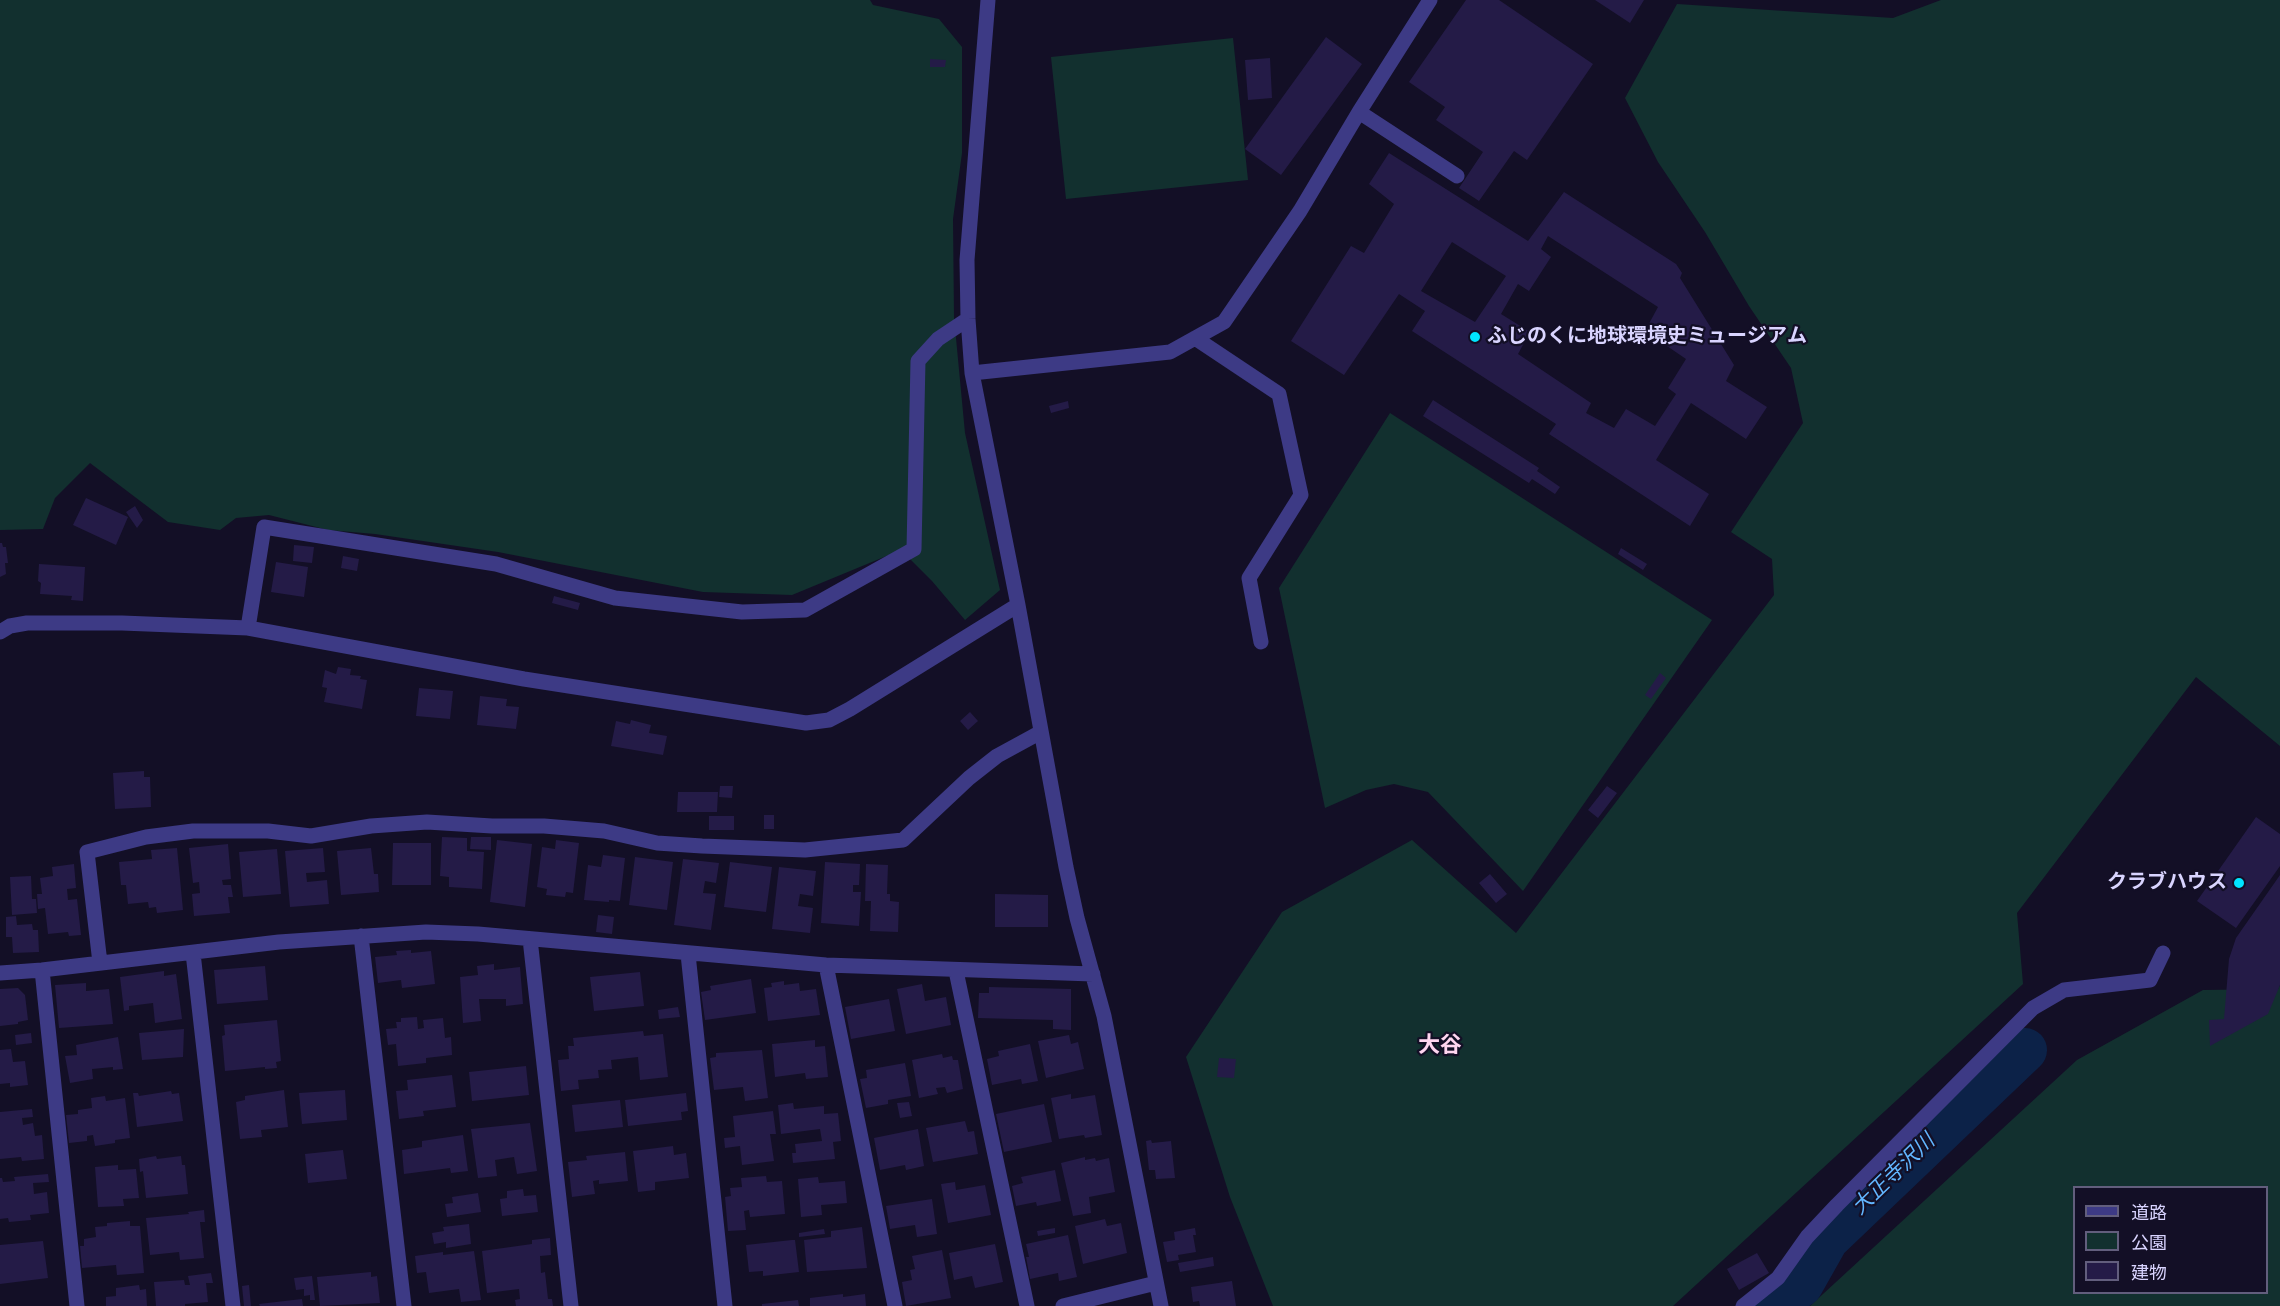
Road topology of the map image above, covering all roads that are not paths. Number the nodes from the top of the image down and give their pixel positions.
1 (988, 0) edge
2 (1430, 0) edge
3 (1359, 111) junction
4 (1457, 176) dead end
5 (968, 319) junction
6 (1195, 338) junction
7 (972, 373) junction
8 (1018, 605) junction
9 (248, 628) junction
10 (0, 632) edge
11 (1262, 642) dead end
12 (1041, 732) junction
13 (361, 936) junction
14 (530, 939) junction
15 (193, 953) junction
16 (2163, 953) dead end
17 (688, 954) junction
18 (100, 963) junction
19 (826, 966) junction
20 (42, 970) junction
21 (956, 971) junction
22 (0, 973) edge
23 (1094, 975) junction
24 (1156, 1283) junction
25 (77, 1306) edge
26 (233, 1306) edge
27 (404, 1306) edge
28 (571, 1306) edge
29 (725, 1306) edge
30 (895, 1306) edge
31 (1027, 1306) edge
32 (1063, 1306) edge
33 (1161, 1306) edge
34 (1743, 1306) edge

1 - 5 street
2 - 3 street
3 - 4 street
3 - 6 street
5 - 7 street
5 - 9 street
6 - 7 street
6 - 11 street
7 - 8 street
8 - 9 street
8 - 12 street
9 - 10 street
12 - 18 street
12 - 23 street
13 - 14 street
13 - 15 street
13 - 27 street
14 - 17 street
14 - 28 street
15 - 18 street
15 - 26 street
16 - 34 street
17 - 19 street
17 - 29 street
18 - 20 street
19 - 21 street
19 - 30 street
20 - 22 street
20 - 25 street
21 - 23 street
21 - 31 street
23 - 24 street
24 - 32 street
24 - 33 street

